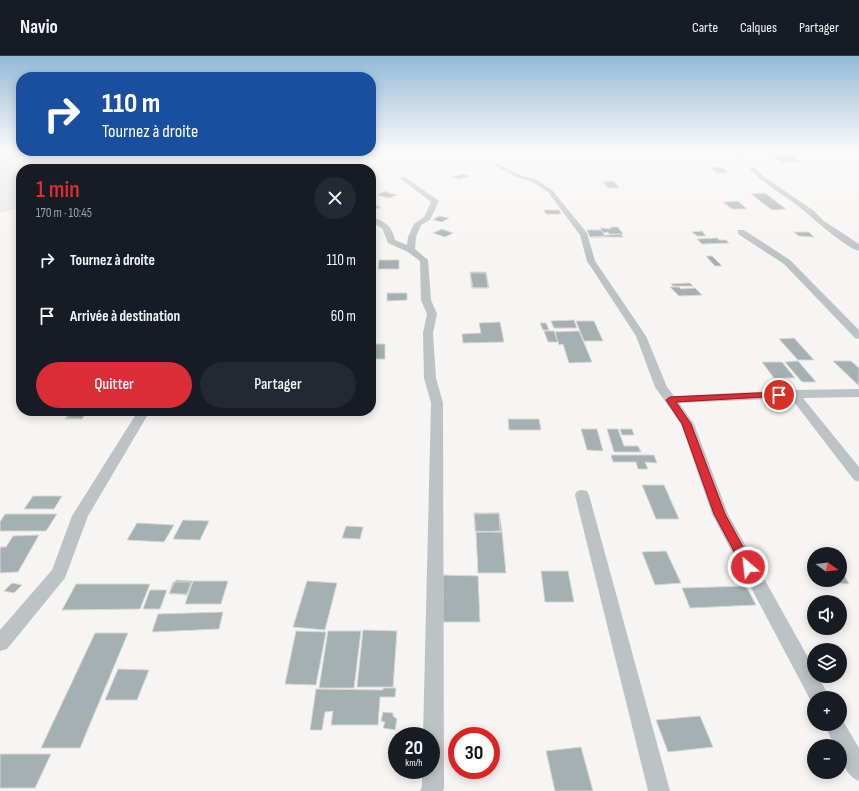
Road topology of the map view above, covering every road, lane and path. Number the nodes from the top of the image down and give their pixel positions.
1 (414, 185) edge
2 (541, 185) edge
3 (772, 185) edge
4 (376, 221) edge
5 (741, 232) dead end
6 (859, 248) edge
7 (411, 250) junction
8 (859, 336) edge
9 (859, 393) edge
10 (794, 394) junction
11 (670, 400) junction
12 (141, 416) edge
13 (859, 477) edge
14 (582, 495) dead end
15 (0, 643) edge
16 (816, 691) edge
17 (838, 731) edge
18 (859, 770) edge
19 (431, 791) edge
20 (659, 791) edge

1 - 7 street
2 - 11 street
3 - 6 street
4 - 7 street
5 - 8 street
7 - 19 street
9 - 10 street
10 - 11 street
10 - 13 street
11 - 16 street
12 - 15 street
14 - 20 street
17 - 18 street

